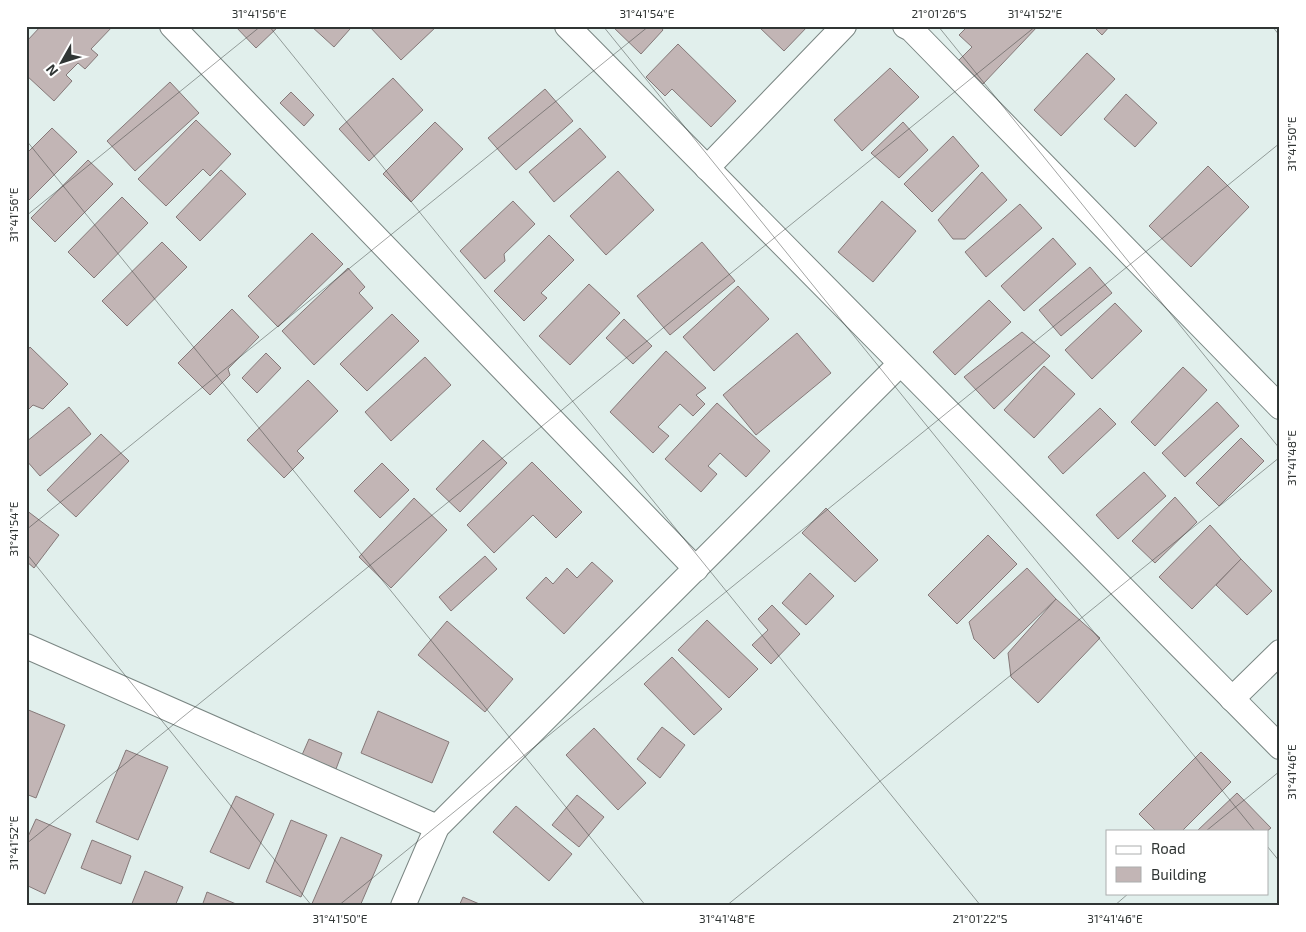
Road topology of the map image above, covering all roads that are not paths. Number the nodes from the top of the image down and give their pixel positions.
1 (172, 26) edge
2 (566, 26) edge
3 (844, 26) edge
4 (905, 26) edge
5 (707, 168) junction
6 (900, 364) junction
7 (1280, 407) edge
8 (696, 569) junction
9 (26, 646) edge
10 (1280, 652) edge
11 (1232, 700) junction
12 (1280, 747) edge
13 (437, 827) junction
14 (403, 906) edge

1 - 8 street
2 - 5 street
3 - 5 street
4 - 7 street
5 - 6 street
6 - 8 street
6 - 11 street
8 - 13 street
9 - 13 street
10 - 11 street
11 - 12 street
13 - 14 street

